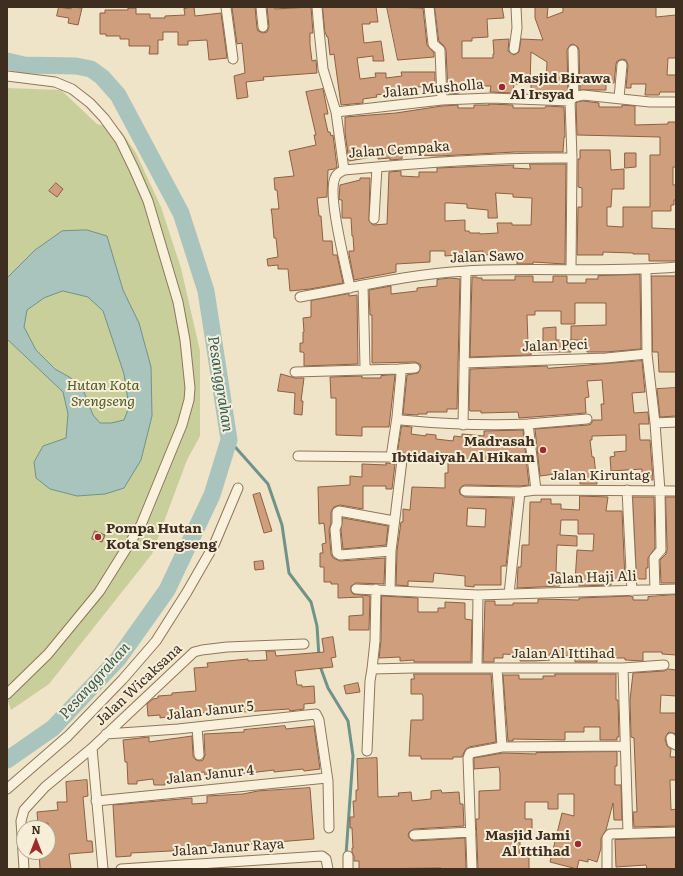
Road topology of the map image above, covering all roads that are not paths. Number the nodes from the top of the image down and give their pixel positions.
1 (226, 7) edge
2 (261, 7) edge
3 (318, 7) edge
4 (429, 7) edge
5 (516, 7) edge
6 (263, 28) dead end
7 (514, 49) dead end
8 (573, 50) dead end
9 (232, 59) dead end
10 (622, 65) dead end
11 (7, 76) edge
12 (619, 98) junction
13 (572, 99) junction
14 (442, 100) junction
15 (676, 102) edge
16 (336, 112) junction
17 (572, 158) junction
18 (376, 167) junction
19 (344, 170) junction
20 (374, 219) dead end
21 (676, 267) edge
22 (572, 269) junction
23 (646, 269) junction
24 (466, 271) junction
25 (363, 285) junction
26 (350, 288) junction
27 (300, 297) dead end
28 (647, 354) junction
29 (464, 363) junction
30 (415, 368) dead end
31 (399, 369) junction
32 (368, 370) junction
33 (295, 372) dead end
34 (397, 417) junction
35 (587, 418) dead end
36 (676, 422) edge
37 (655, 423) junction
38 (528, 424) junction
39 (463, 425) junction
40 (298, 456) dead end
41 (391, 456) junction
42 (238, 488) dead end
43 (536, 490) junction
44 (627, 490) junction
45 (676, 490) edge
46 (465, 491) dead end
47 (660, 491) junction
48 (520, 492) junction
49 (394, 521) junction
50 (391, 551) junction
51 (356, 589) dead end
52 (376, 589) junction
53 (676, 589) edge
54 (390, 590) junction
55 (655, 590) junction
56 (632, 591) junction
57 (509, 594) junction
58 (478, 595) junction
59 (304, 644) dead end
60 (664, 666) dead end
61 (477, 668) junction
62 (497, 668) junction
63 (623, 668) junction
64 (376, 669) junction
65 (7, 694) edge
66 (197, 727) junction
67 (106, 734) junction
68 (625, 746) junction
69 (502, 747) junction
70 (92, 748) junction
71 (367, 751) dead end
72 (199, 755) dead end
73 (327, 778) junction
74 (7, 789) edge
75 (96, 801) junction
76 (329, 828) dead end
77 (471, 832) junction
78 (676, 832) edge
79 (628, 833) junction
80 (414, 835) dead end
81 (348, 856) dead end
82 (24, 869) edge
83 (103, 869) edge
84 (122, 869) edge
85 (328, 869) edge
86 (348, 869) edge
87 (472, 869) edge
88 (607, 869) edge

1 - 9 street
2 - 6 street
3 - 16 street, Jalan Cempaka
4 - 14 street
5 - 7 street
8 - 13 street
10 - 12 street
11 - 65 street
12 - 13 street, Jalan Musholla
12 - 15 street, Jalan Musholla
13 - 14 street, Jalan Musholla
13 - 17 street
14 - 16 street, Jalan Musholla
16 - 19 street, Jalan Cempaka
17 - 18 street, Jalan Cempaka
17 - 22 street
18 - 19 street, Jalan Cempaka
18 - 20 street
19 - 26 street
21 - 23 street, Jalan Sawo
22 - 23 street, Jalan Sawo
22 - 24 street, Jalan Sawo
23 - 28 street
24 - 25 street, Jalan Sawo
24 - 29 street
25 - 26 street, Jalan Sawo
25 - 32 street
26 - 27 street, Jalan Sawo
28 - 29 street, Jalan Peci
28 - 37 street
29 - 39 street
30 - 31 street
31 - 32 street
31 - 34 street
32 - 33 street
34 - 39 street
34 - 41 street
35 - 38 street
36 - 37 street
37 - 47 street
38 - 39 street
38 - 43 street, Jalan Kiruntag
40 - 41 street
41 - 49 street
42 - 74 street
43 - 44 street, Jalan Kiruntag
43 - 48 street
44 - 47 street, Jalan Kiruntag
44 - 56 street
45 - 47 street, Jalan Kiruntag
46 - 48 street
47 - 55 street
48 - 57 street
49 - 50 street
49 - 50 street
50 - 54 street
51 - 52 street, Jalan Haji Ali
52 - 54 street, Jalan Haji Ali
52 - 64 street
53 - 55 street, Jalan Haji Ali
54 - 58 street, Jalan Haji Ali
55 - 56 street, Jalan Haji Ali
56 - 57 street, Jalan Haji Ali
57 - 58 street, Jalan Haji Ali
58 - 61 street
59 - 67 street, Jalan Wicaksana
60 - 63 street
61 - 62 street, Jalan Al Ittihad
61 - 64 street, Jalan Al Ittihad
62 - 63 street, Jalan Al Ittihad
62 - 69 street, Jalan Al Ittihad
63 - 68 street, Jalan Al Ittihad
64 - 71 street
66 - 67 street, Jalan Janur 5
66 - 72 street
66 - 73 street, Jalan Janur 5
67 - 70 street, Jalan Wicaksana
68 - 69 street
68 - 79 street, Jalan Al Ittihad
69 - 77 street
70 - 75 street
70 - 82 street, Jalan Wicaksana
73 - 75 street, Jalan Janur 4
73 - 76 street
75 - 83 street
77 - 80 street
77 - 87 street
78 - 79 street
79 - 88 street
81 - 86 street
84 - 85 street, Jalan Janur Raya

